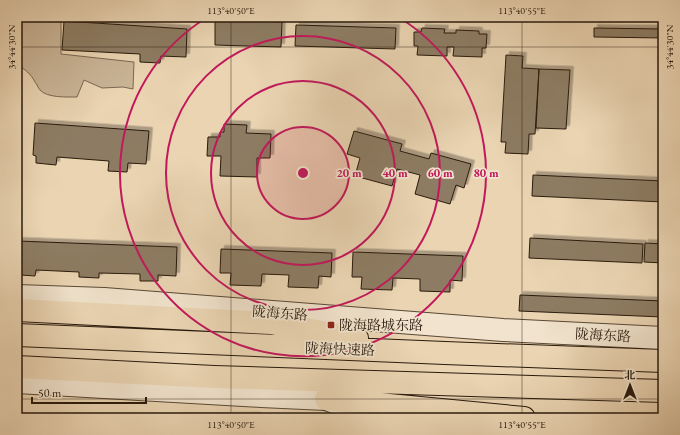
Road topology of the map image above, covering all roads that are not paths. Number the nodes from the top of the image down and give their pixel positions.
1 (17, 296) edge
2 (17, 310) edge
3 (17, 335) edge
4 (663, 338) edge
5 (444, 353) junction
6 (663, 361) edge
7 (17, 367) edge
8 (17, 382) edge
9 (663, 391) edge
10 (326, 399) junction
11 (377, 418) edge
12 (524, 418) edge

1 - 4 street, 陇海东路
2 - 5 highway
3 - 5 highway, 陇海快速路
5 - 6 highway, 陇海快速路
7 - 9 highway
8 - 10 street
10 - 11 street
10 - 12 highway

